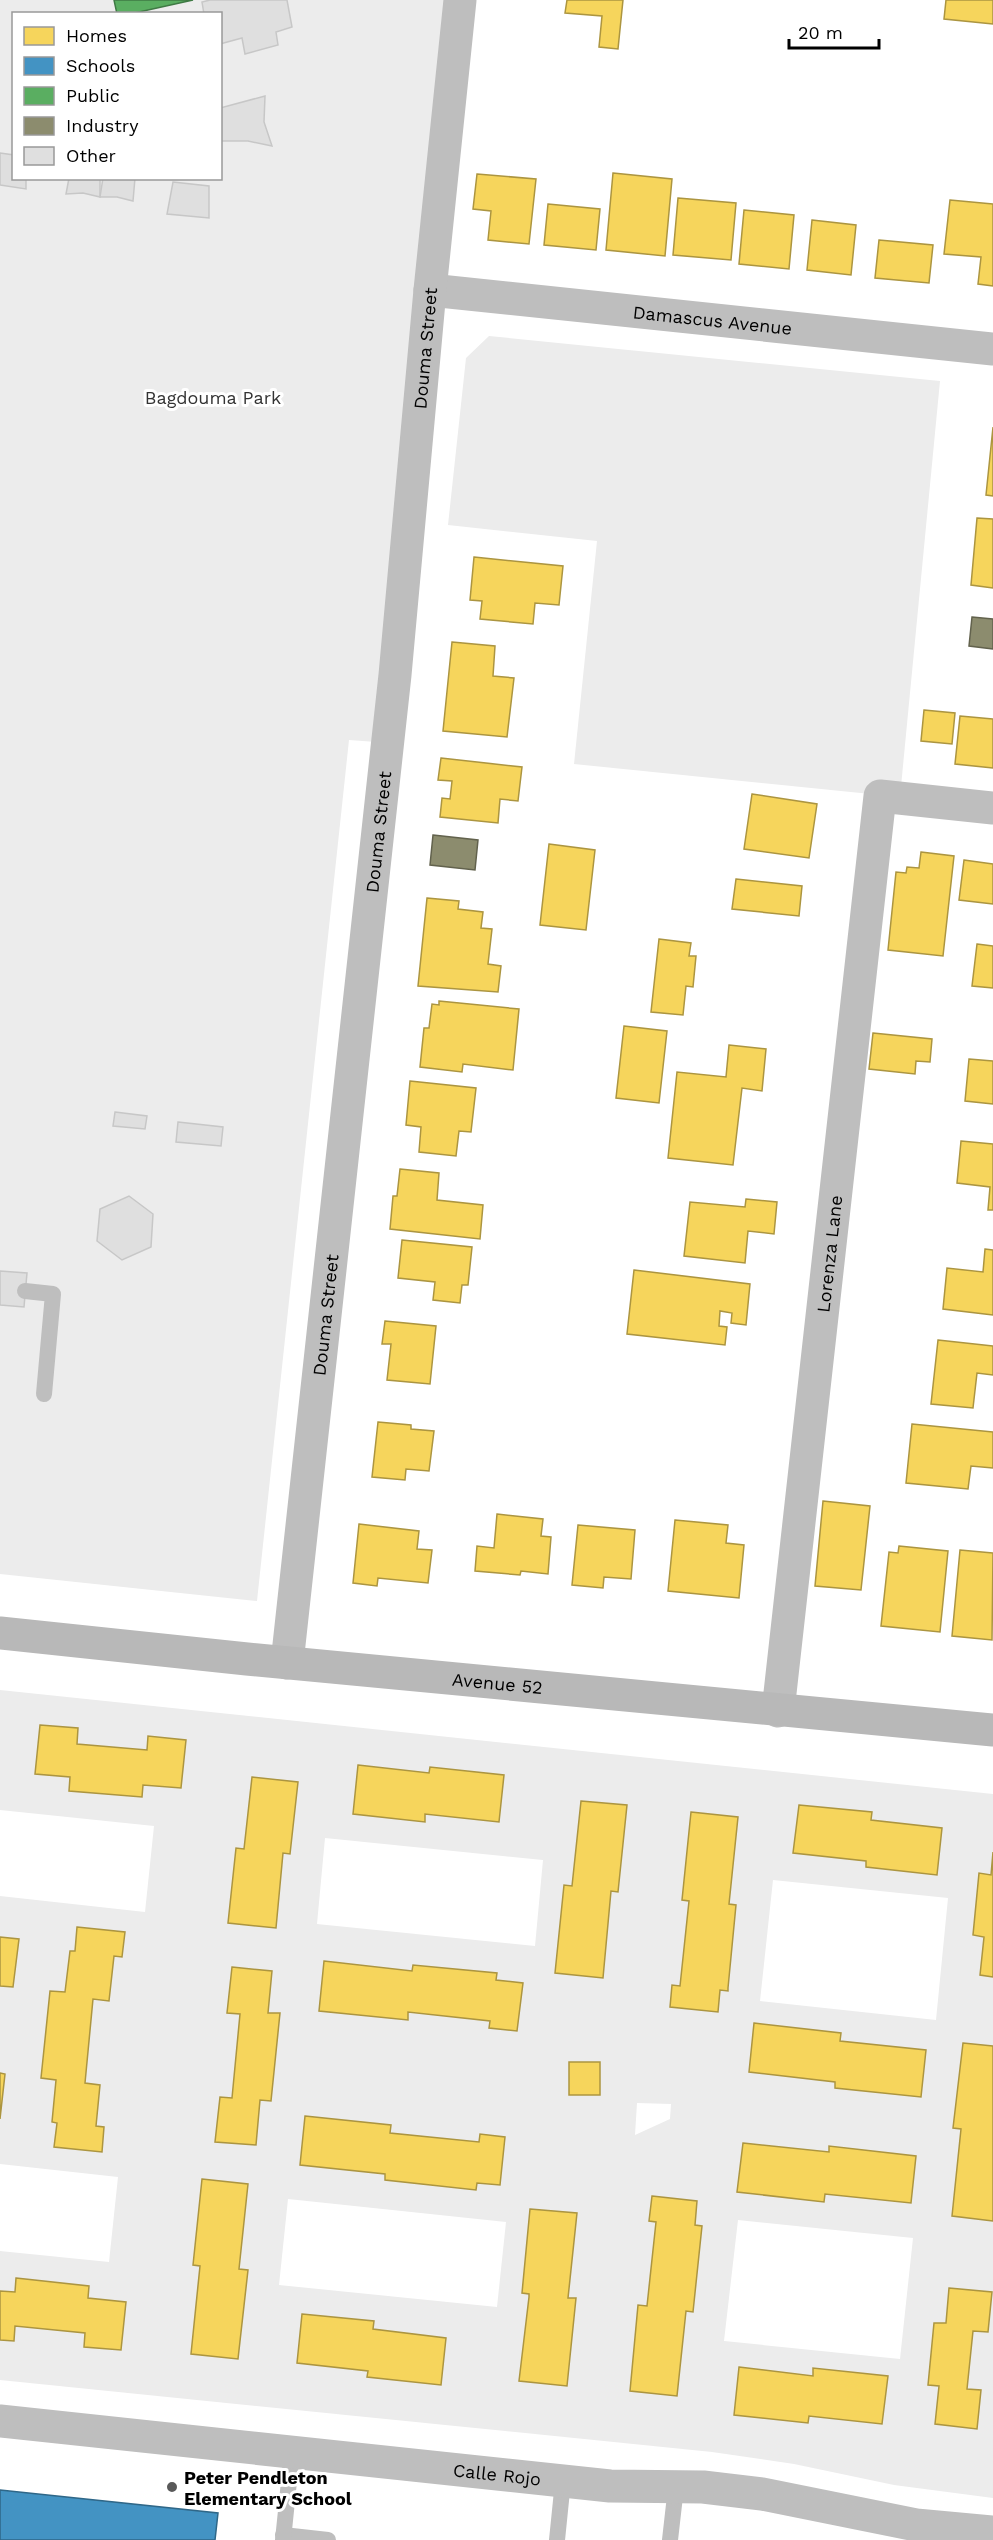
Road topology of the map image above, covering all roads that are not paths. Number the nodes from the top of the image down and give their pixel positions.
1 (460, 0) edge
2 (430, 290) junction
3 (993, 349) edge
4 (993, 808) edge
5 (25, 1291) dead end
6 (44, 1394) dead end
7 (0, 1633) edge
8 (287, 1663) junction
9 (778, 1711) junction
10 (993, 1730) edge
11 (0, 2421) edge
12 (292, 2452) junction
13 (563, 2481) junction
14 (676, 2487) junction
15 (993, 2532) edge
16 (283, 2538) edge
17 (327, 2540) edge
18 (557, 2540) edge
19 (670, 2540) edge

1 - 2 street, Douma Street
2 - 3 street, Damascus Avenue
2 - 8 street, Douma Street
4 - 9 street, Lorenza Lane
5 - 6 lane
7 - 8 main road, Avenue 52
8 - 9 main road, Avenue 52
9 - 10 main road, Avenue 52
11 - 12 street, Calle Rojo
12 - 13 street, Calle Rojo
12 - 16 lane
13 - 14 street, Calle Rojo
13 - 18 lane
14 - 15 street, Calle Rojo
14 - 19 lane
16 - 17 lane

